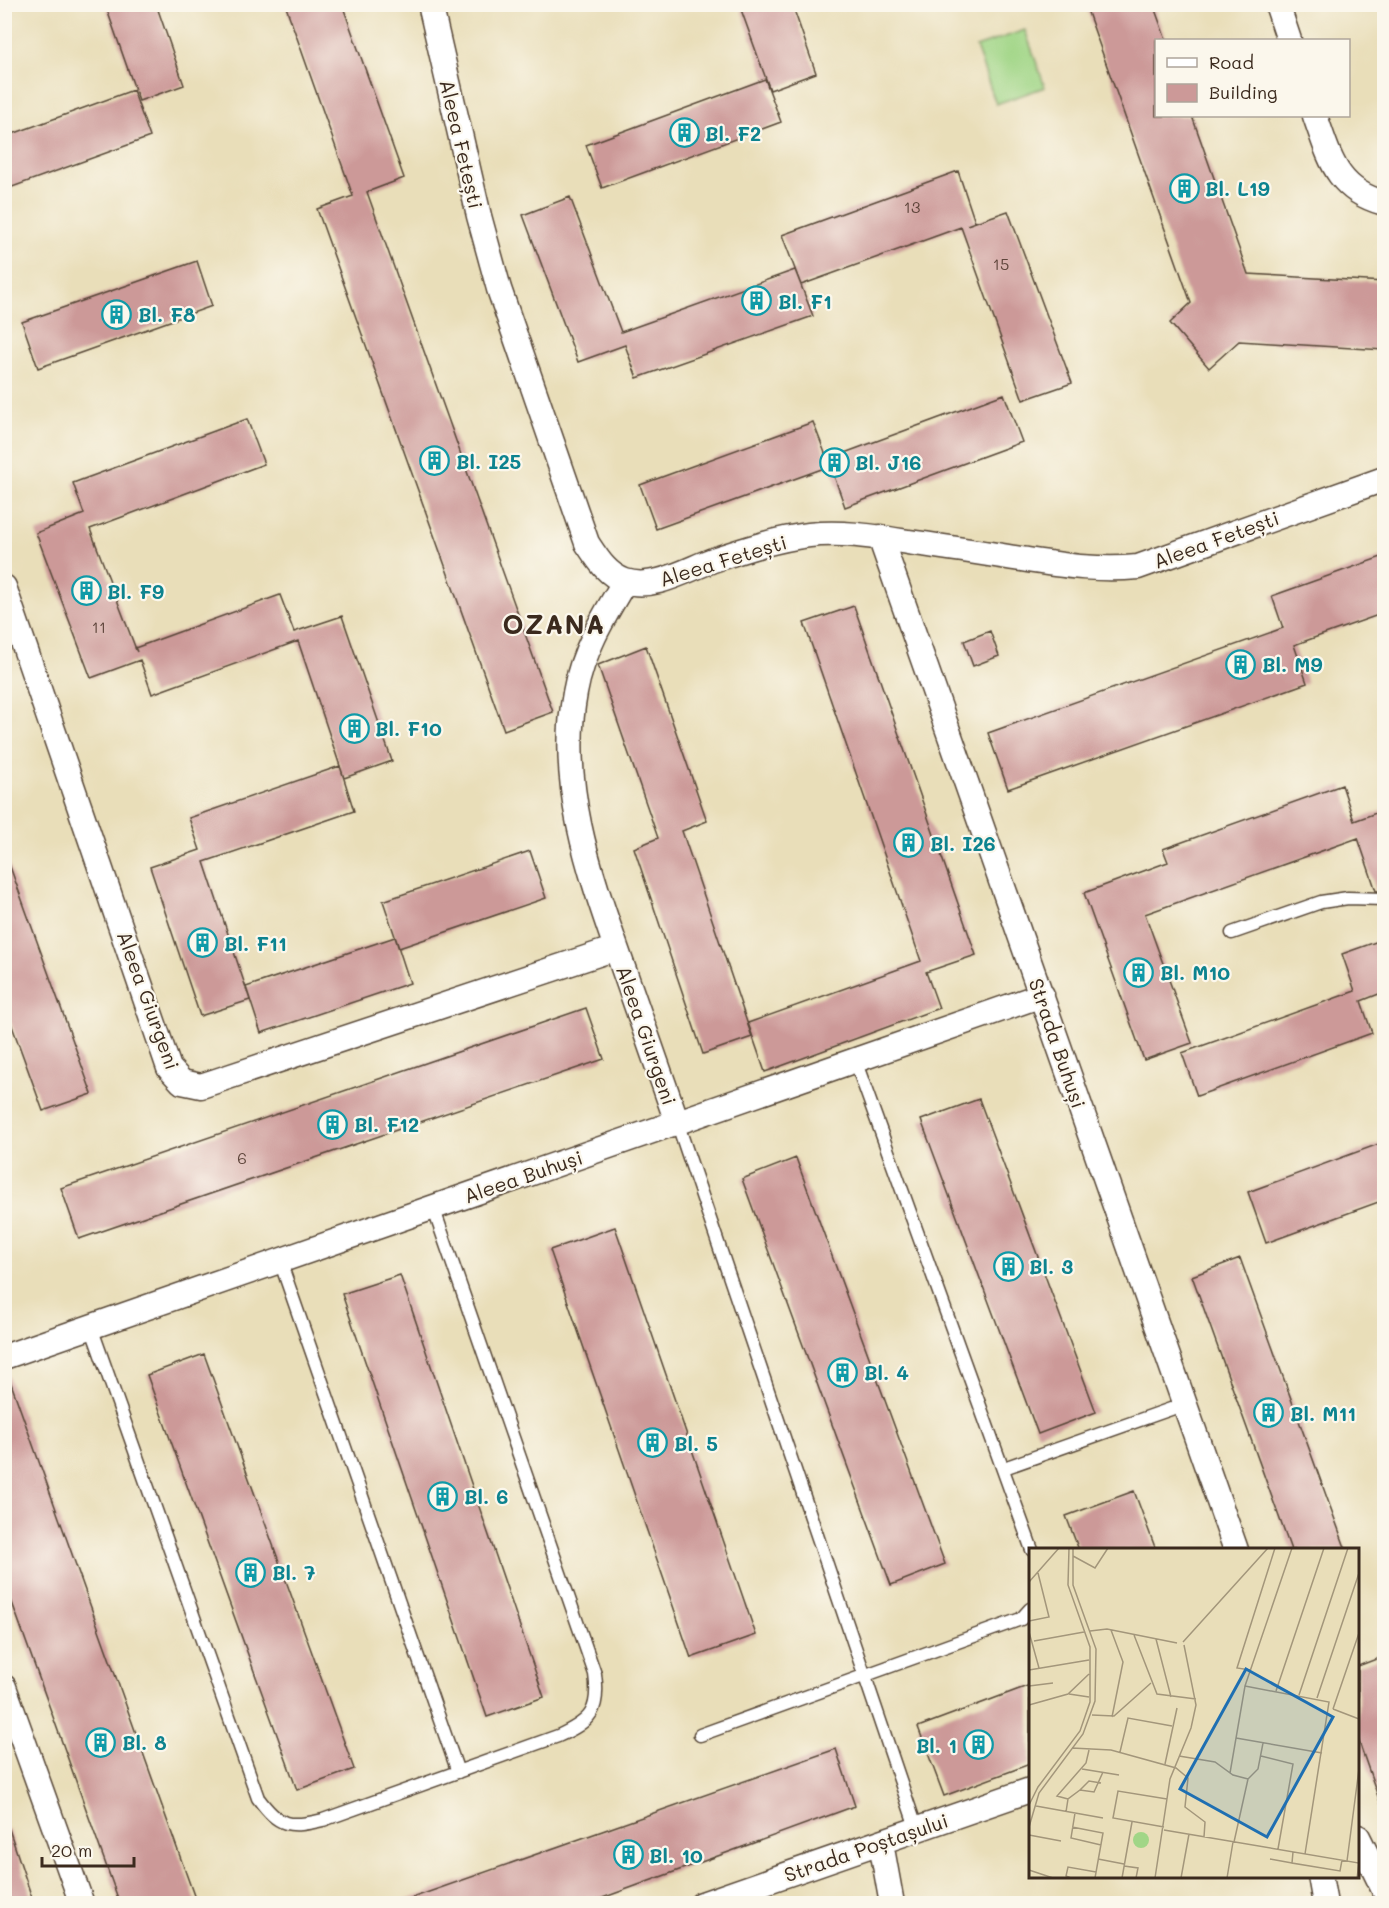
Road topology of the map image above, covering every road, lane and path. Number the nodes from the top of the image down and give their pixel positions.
1 (430, 4) edge
2 (1277, 4) edge
3 (1289, 39) edge
4 (1315, 117) edge
5 (1384, 203) edge
6 (1384, 479) edge
7 (880, 537) junction
8 (625, 581) junction
9 (4, 587) edge
10 (1384, 899) edge
11 (1232, 933) dead end
12 (616, 948) junction
13 (1042, 995) junction
14 (855, 1060) junction
15 (677, 1122) junction
16 (433, 1207) junction
17 (280, 1261) junction
18 (91, 1327) junction
19 (4, 1357) edge
20 (1185, 1404) junction
21 (1004, 1468) junction
22 (1031, 1548) edge
23 (1235, 1548) edge
24 (1029, 1610) edge
25 (864, 1675) junction
26 (4, 1687) edge
27 (700, 1734) dead end
28 (458, 1772) junction
29 (1029, 1791) edge
30 (917, 1830) junction
31 (1359, 1839) edge
32 (881, 1843) junction
33 (1320, 1878) edge
34 (1384, 1890) edge
35 (1384, 1898) edge
36 (82, 1904) edge
37 (702, 1904) edge
38 (892, 1904) edge
39 (1325, 1904) edge
40 (1370, 1904) edge

1 - 8 street, Aleea Fetești
2 - 3 street
4 - 5 street
6 - 7 street, Aleea Fetești
7 - 8 street, Aleea Fetești
7 - 13 street, Strada Buhuși
8 - 12 street, Aleea Giurgeni
9 - 12 street, Aleea Giurgeni
10 - 11 lane
12 - 15 street, Aleea Giurgeni
13 - 14 street, Aleea Buhuși
13 - 20 street, Strada Buhuși
14 - 15 street, Aleea Buhuși
14 - 21 lane
15 - 16 street, Aleea Buhuși
15 - 25 lane
16 - 17 street, Aleea Buhuși
16 - 28 lane
17 - 18 street, Aleea Buhuși
17 - 28 lane
18 - 19 street, Aleea Buhuși
18 - 28 lane
20 - 21 lane
20 - 23 street, Strada Buhuși
21 - 22 lane
24 - 25 lane
25 - 27 lane
25 - 30 lane
26 - 36 street
29 - 30 street, Strada Poștașului
30 - 32 street, Strada Poștașului
31 - 34 street
32 - 37 street, Strada Poștașului
32 - 38 street
33 - 39 street
35 - 40 street

